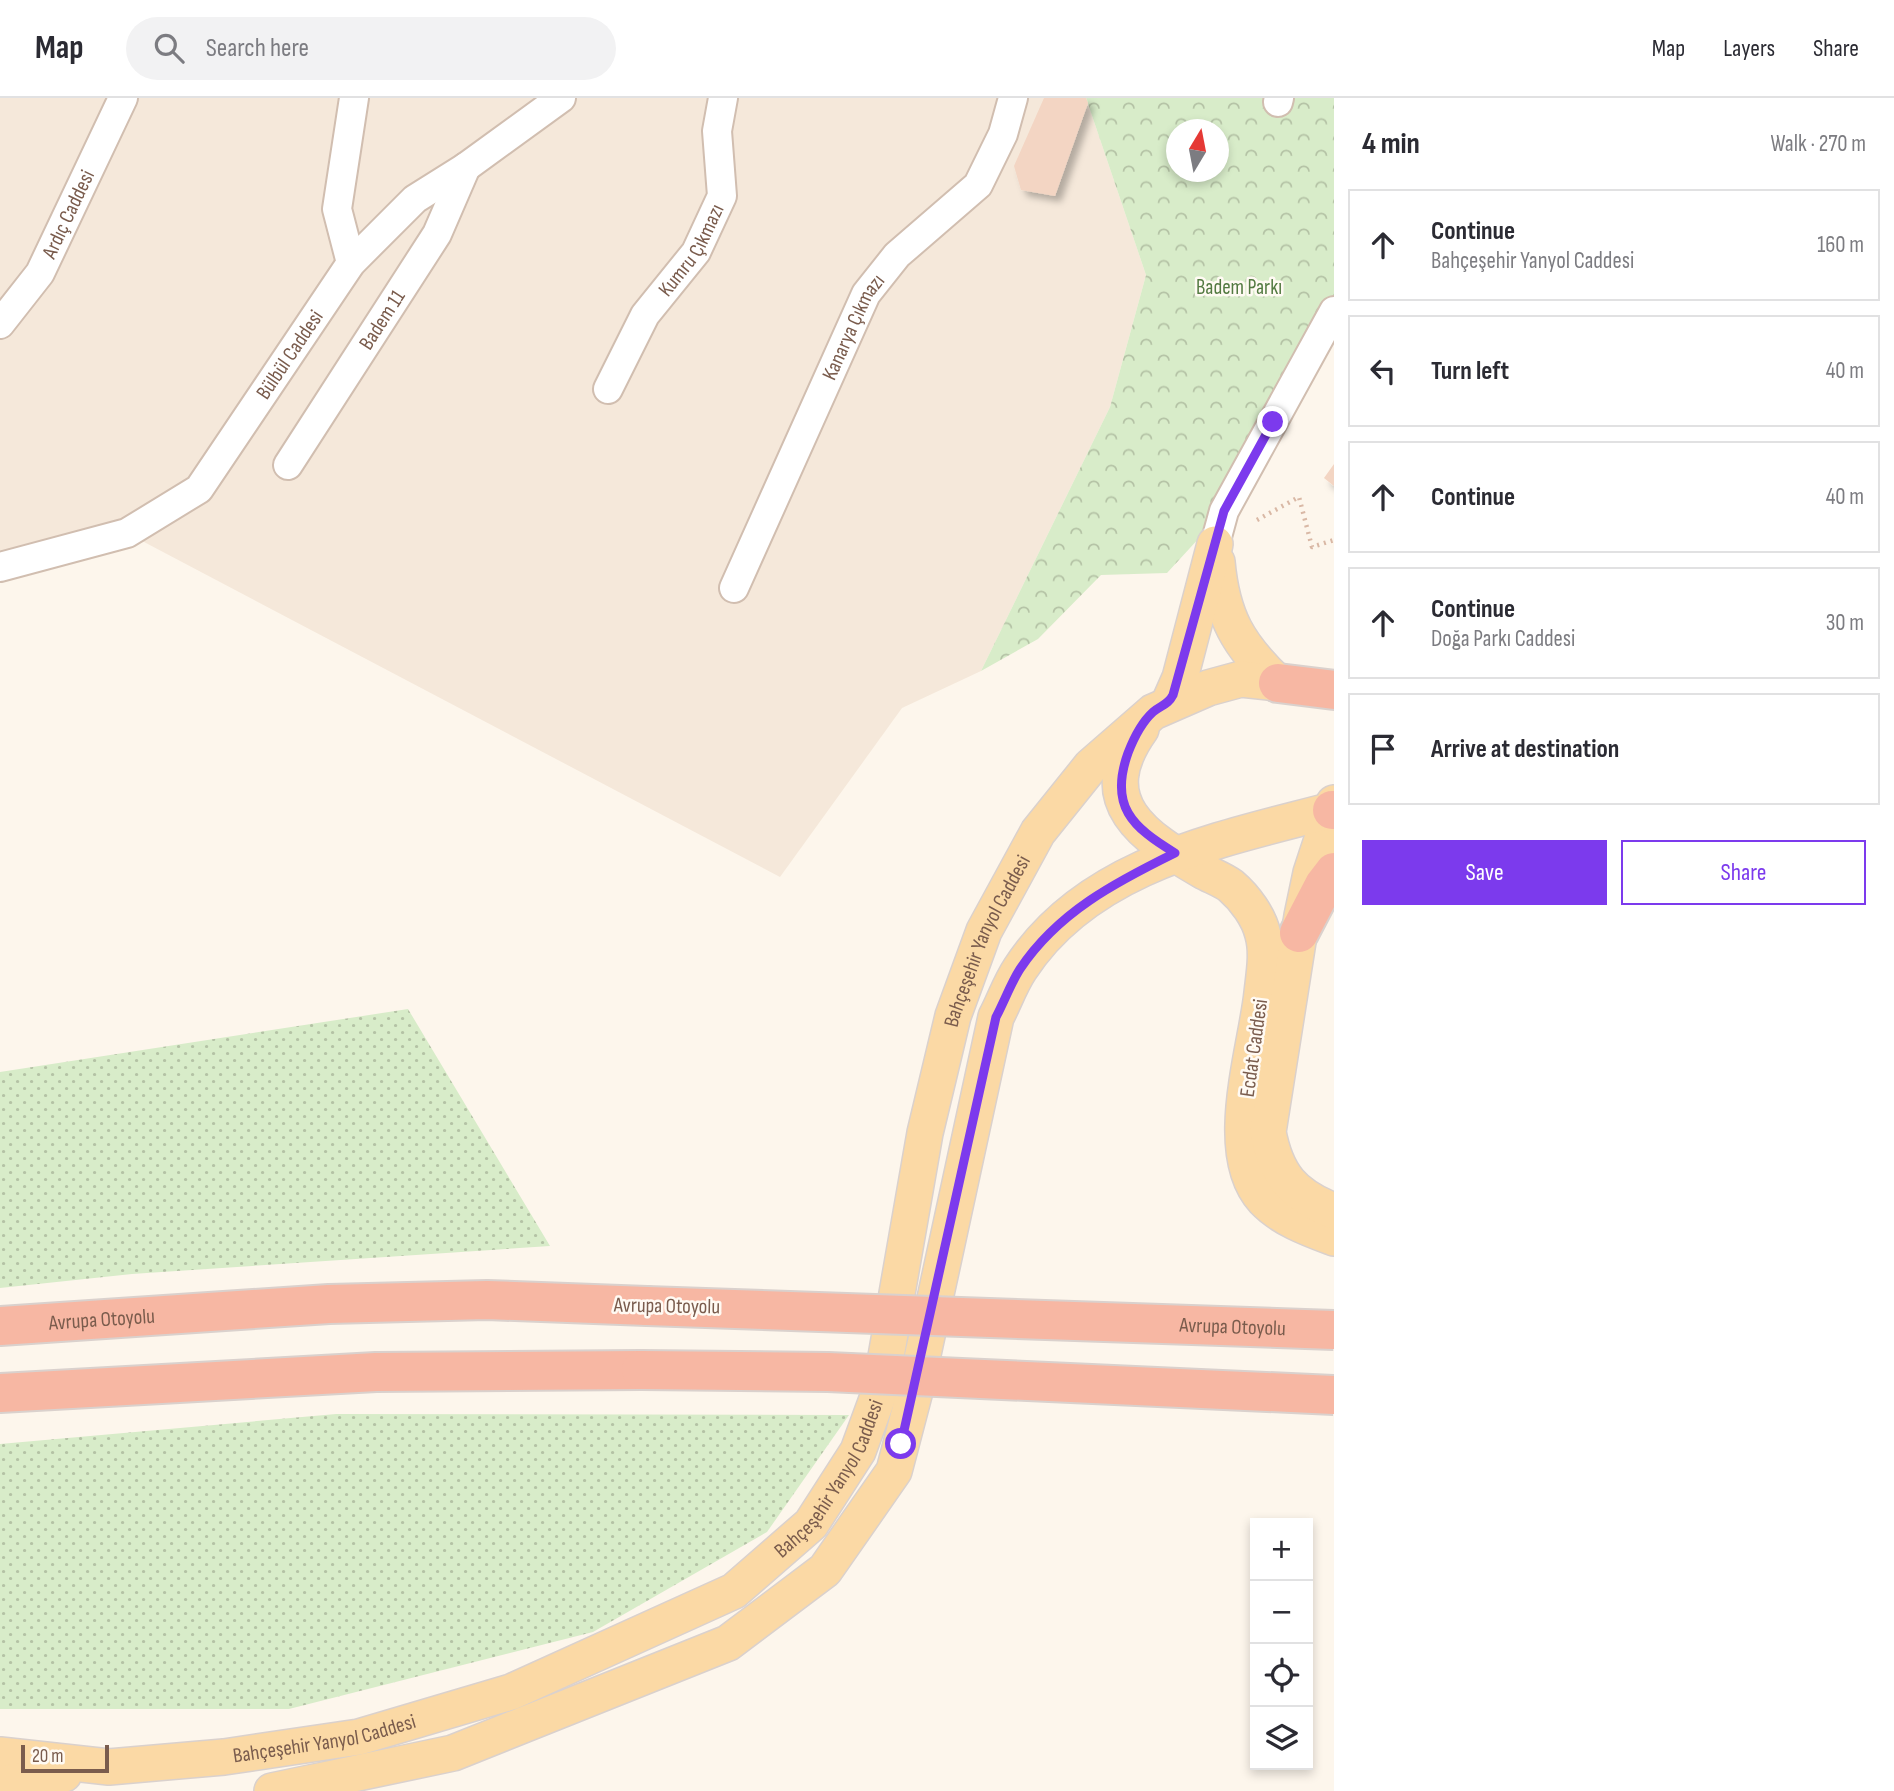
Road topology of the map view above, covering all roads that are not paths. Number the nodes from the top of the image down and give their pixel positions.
1 (123, 98) edge
2 (354, 98) edge
3 (561, 98) edge
4 (723, 98) edge
5 (1013, 98) edge
6 (466, 167) junction
7 (351, 263) junction
8 (10, 294) edge
9 (1334, 311) edge
10 (0, 324) edge
11 (608, 389) dead end
12 (288, 465) dead end
13 (1215, 544) junction
14 (0, 566) edge
15 (734, 588) dead end
16 (1284, 683) junction
17 (1334, 690) edge
18 (1334, 706) edge
19 (1161, 707) junction
20 (1333, 808) edge
21 (1175, 853) junction
22 (1334, 872) edge
23 (1299, 933) junction
24 (1334, 1212) edge
25 (1334, 1238) edge
26 (0, 1326) edge
27 (1334, 1331) edge
28 (0, 1393) edge
29 (1334, 1395) edge
30 (453, 1754) junction
31 (0, 1755) edge
32 (108, 1767) junction
33 (0, 1784) edge
34 (272, 1791) edge
35 (384, 1791) edge

1 - 8 street, Ardıç Caddesi
2 - 7 street
3 - 6 street, Bülbül Caddesi
4 - 11 street, Kumru Çıkmazı
5 - 15 street, Kanarya Çıkmazı
6 - 7 street, Bülbül Caddesi
6 - 12 street, Badem 11
7 - 14 street, Bülbül Caddesi
8 - 10 street, Ardıç Caddesi
9 - 13 street
13 - 16 main road
13 - 19 main road
16 - 17 highway
16 - 18 main road
16 - 19 main road, Bahçeşehir Yanyol Caddesi
19 - 21 main road, Ecdat Caddesi
19 - 32 main road, Bahçeşehir Yanyol Caddesi
20 - 21 main road, Bahçeşehir Yanyol Caddesi
20 - 23 main road, Ecdat Caddesi
21 - 25 main road, Ecdat Caddesi
21 - 30 main road, Bahçeşehir Yanyol Caddesi
22 - 23 highway
23 - 24 main road, Ecdat Caddesi
26 - 27 highway, Avrupa Otoyolu, bridge
28 - 29 highway, bridge
30 - 34 main road, Bahçeşehir Yanyol Caddesi
30 - 35 main road
31 - 32 main road, Bahçeşehir Yanyol Caddesi
32 - 33 main road

